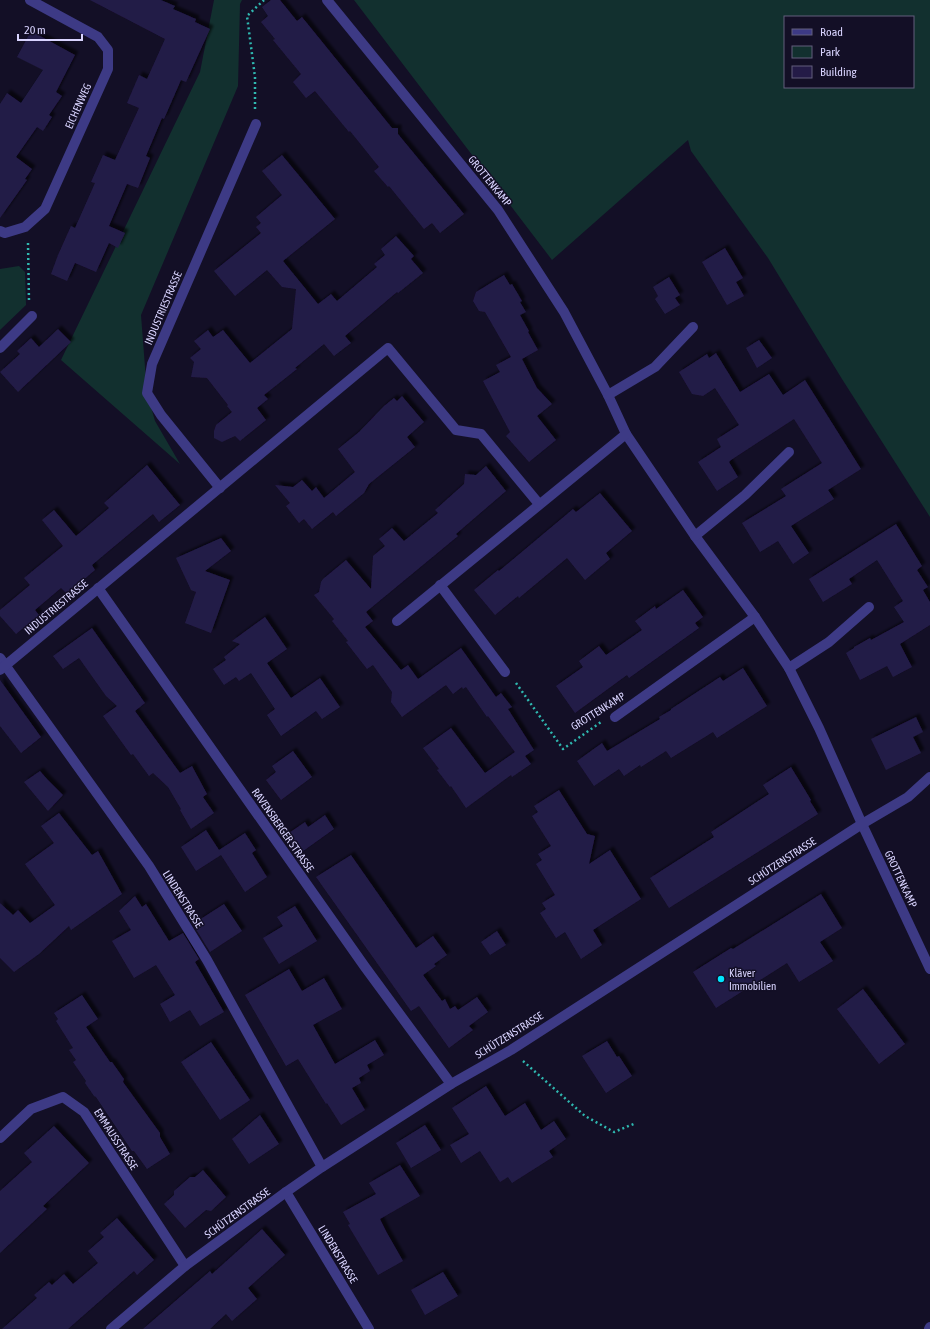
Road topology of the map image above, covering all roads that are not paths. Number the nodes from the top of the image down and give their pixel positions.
1 (30, 0) edge
2 (326, 0) edge
3 (256, 124) road end
4 (0, 231) edge
5 (31, 312) road end
6 (693, 327) dead end
7 (0, 348) edge
8 (608, 396) junction
9 (626, 434) junction
10 (789, 452) dead end
11 (220, 488) junction
12 (539, 504) junction
13 (695, 536) junction
14 (440, 585) junction
15 (98, 588) junction
16 (869, 607) dead end
17 (755, 617) junction
18 (397, 621) dead end
19 (2, 664) edge
20 (789, 668) junction
21 (505, 672) road end
22 (614, 717) road end
23 (930, 777) edge
24 (862, 824) junction
25 (930, 969) edge
26 (451, 1084) junction
27 (0, 1138) edge
28 (322, 1167) junction
29 (286, 1192) junction
30 (184, 1266) junction
31 (111, 1329) edge
32 (368, 1329) edge

1 - 4 street, EICHENWEG
2 - 8 street, GROTTENKAMP
3 - 11 street, INDUSTRIESTRASSE
5 - 7 street
6 - 8 street
8 - 9 street, GROTTENKAMP
9 - 12 street
9 - 13 street, GROTTENKAMP
10 - 13 street
11 - 12 street, INDUSTRIESTRASSE
11 - 15 street, INDUSTRIESTRASSE
12 - 14 street
13 - 17 street, GROTTENKAMP
14 - 18 street
14 - 21 street
15 - 19 street, INDUSTRIESTRASSE
15 - 26 street, RAVENSBERGER STRASSE
16 - 20 street
17 - 20 street, GROTTENKAMP
17 - 22 street, GROTTENKAMP
19 - 28 street, LINDENSTRASSE
20 - 24 street, GROTTENKAMP
23 - 24 street, SCHÜTZENSTRASSE
24 - 25 street, GROTTENKAMP
24 - 26 street, SCHÜTZENSTRASSE
26 - 28 street, SCHÜTZENSTRASSE
27 - 30 street, EMMAUSSTRASSE
28 - 29 street, SCHÜTZENSTRASSE
29 - 30 street, SCHÜTZENSTRASSE
29 - 32 street, LINDENSTRASSE
30 - 31 street, SCHÜTZENSTRASSE

